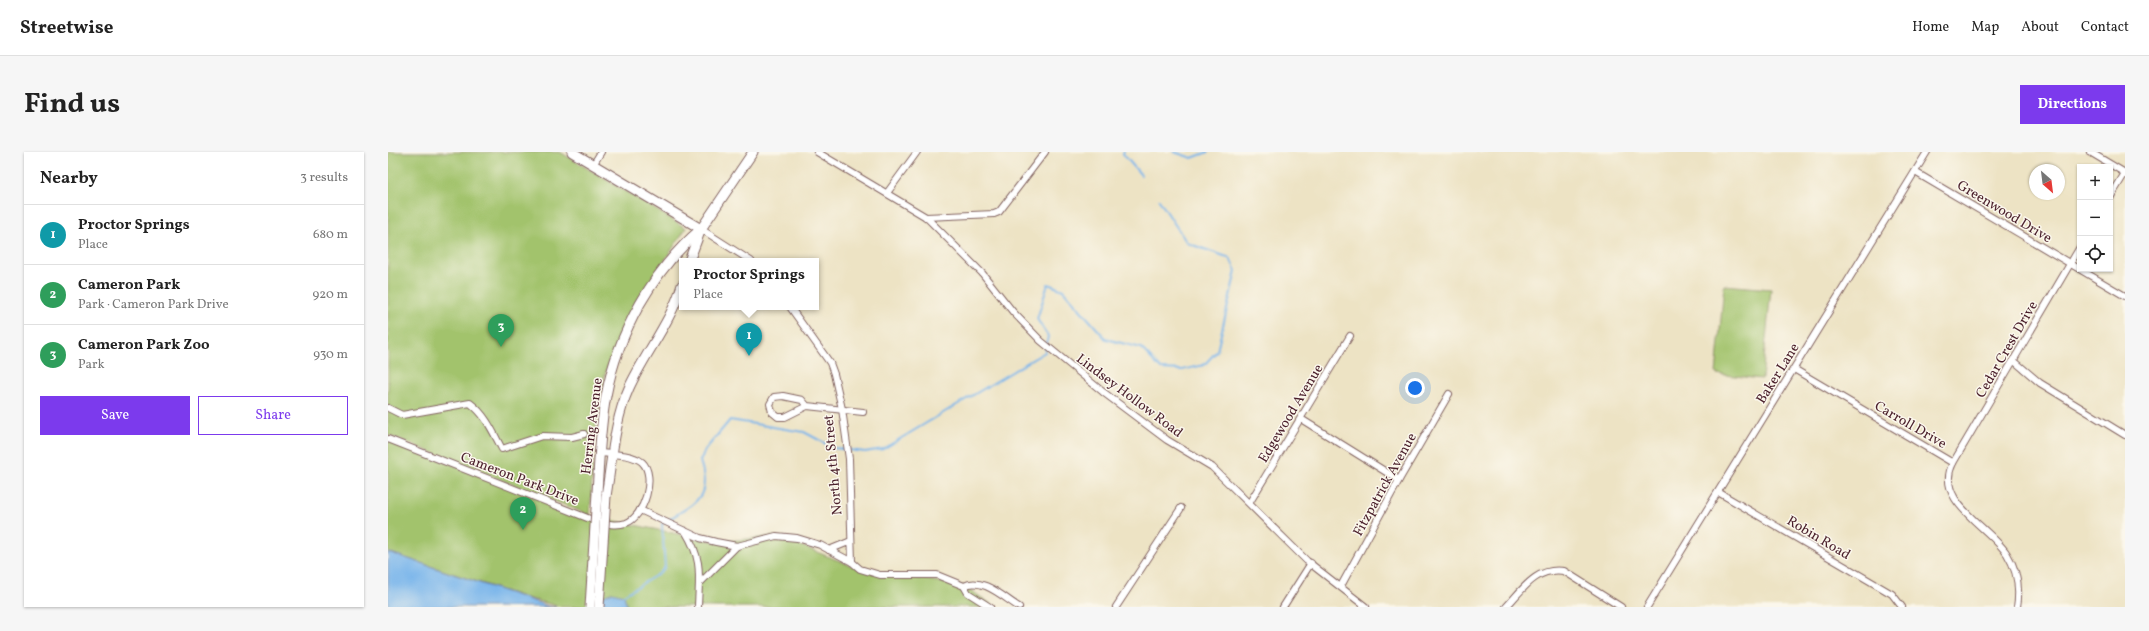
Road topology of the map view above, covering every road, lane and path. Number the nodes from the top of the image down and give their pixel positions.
1 (572, 152) edge
2 (601, 152) edge
3 (753, 152) edge
4 (817, 152) edge
5 (917, 152) edge
6 (1045, 152) edge
7 (1927, 152) edge
8 (2090, 152) edge
9 (594, 165) junction
10 (1915, 172) junction
11 (2125, 173) edge
12 (887, 193) junction
13 (2113, 193) edge
14 (926, 217) junction
15 (701, 229) junction
16 (2077, 252) edge
17 (690, 258) edge
18 (748, 258) edge
19 (2070, 264) junction
20 (679, 292) edge
21 (2125, 296) edge
22 (792, 310) edge
23 (1350, 336) dead end
24 (2013, 360) junction
25 (1794, 369) junction
26 (1449, 394) dead end
27 (807, 406) junction
28 (388, 408) edge
29 (842, 409) junction
30 (864, 412) dead end
31 (1301, 419) junction
32 (584, 434) dead end
33 (2125, 435) edge
34 (388, 439) edge
35 (600, 453) junction
36 (613, 455) junction
37 (1953, 463) junction
38 (1399, 480) junction
39 (1718, 492) junction
40 (602, 495) junction
41 (1250, 502) junction
42 (1181, 508) dead end
43 (640, 510) junction
44 (685, 531) junction
45 (851, 541) junction
46 (737, 546) junction
47 (828, 550) junction
48 (852, 562) junction
49 (1311, 563) junction
50 (701, 582) junction
51 (964, 586) junction
52 (1341, 586) junction
53 (590, 607) edge
54 (599, 607) edge
55 (698, 607) edge
56 (990, 607) edge
57 (1019, 607) edge
58 (1116, 607) edge
59 (1283, 607) edge
60 (1366, 607) edge
61 (1506, 607) edge
62 (1621, 607) edge
63 (1647, 607) edge
64 (1902, 607) edge
65 (2017, 607) edge

1 - 9 main road
2 - 9 street
3 - 15 main road, Herring Avenue
4 - 12 street, Lindsey Hollow Road
5 - 12 street
6 - 14 street
7 - 10 street, Baker Lane
8 - 11 street
9 - 15 main road
10 - 19 street, Greenwood Drive
10 - 25 street, Baker Lane
11 - 13 street
12 - 14 street, Lindsey Hollow Road
14 - 41 street, Lindsey Hollow Road
15 - 17 main road, Herring Avenue
15 - 18 street
15 - 35 main road, Herring Avenue
16 - 19 street, Cedar Crest Drive
19 - 21 street, Greenwood Drive
19 - 24 street, Cedar Crest Drive
20 - 36 main road, Herring Avenue
22 - 29 street, North 4th Street
23 - 31 street, Edgewood Avenue
24 - 33 street
24 - 37 street, Cedar Crest Drive
25 - 37 street, Carroll Drive
25 - 39 street, Baker Lane
26 - 38 street, Fitzpatrick Avenue
27 - 27 street
27 - 29 street
28 - 32 street
29 - 30 street
29 - 45 street, North 4th Street
31 - 38 street
31 - 41 street, Edgewood Avenue
34 - 43 street, Cameron Park Drive
35 - 36 street
35 - 40 main road, Herring Avenue
36 - 40 main road, Herring Avenue
36 - 43 street
37 - 65 street, Carroll Drive
38 - 52 street, Fitzpatrick Avenue
39 - 63 street, Baker Lane
39 - 64 street, Robin Road
40 - 53 main road, Herring Avenue, bridge
40 - 54 main road, Herring Avenue, bridge
41 - 49 street, Lindsey Hollow Road
42 - 58 street
43 - 44 street
44 - 46 street
44 - 50 street
45 - 47 street
45 - 48 street, North 4th Street
46 - 47 street
46 - 50 street
47 - 48 street
48 - 51 street
49 - 52 street, Lindsey Hollow Road
49 - 59 street
50 - 55 street
51 - 56 street
51 - 57 street
52 - 60 street, Lindsey Hollow Road
61 - 62 street

